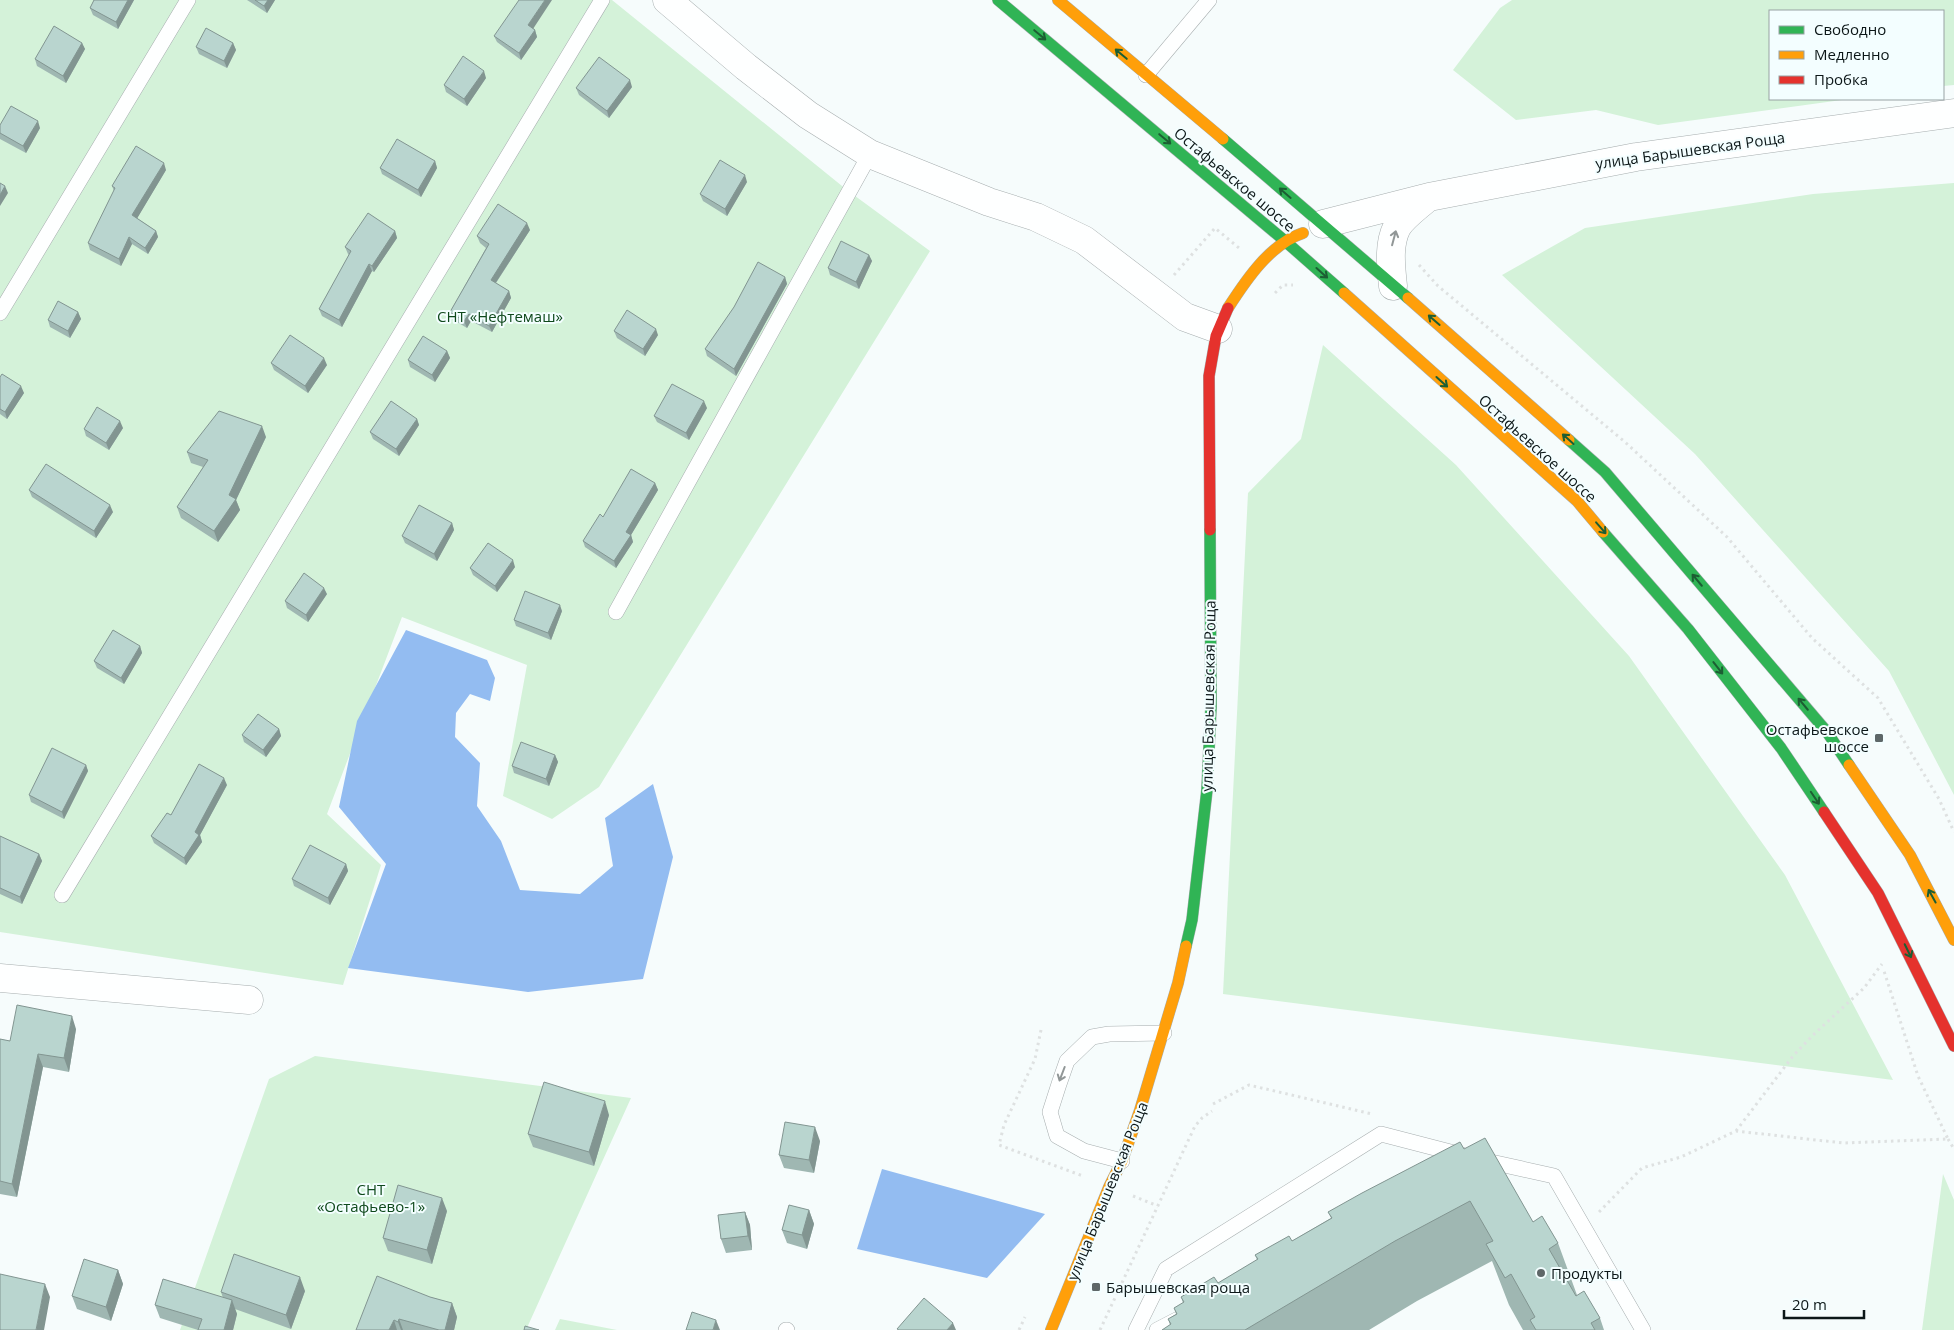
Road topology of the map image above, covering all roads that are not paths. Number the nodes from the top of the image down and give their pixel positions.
1 (188, 0) edge
2 (602, 0) edge
3 (667, 0) edge
4 (998, 0) edge
5 (1058, 0) edge
6 (1209, 0) edge
7 (1146, 75) junction
8 (1954, 113) edge
9 (870, 154) junction
10 (1428, 197) junction
11 (1322, 224) junction
12 (1285, 241) junction
13 (1393, 286) junction
14 (0, 313) edge
15 (1218, 329) junction
16 (616, 612) dead end
17 (62, 895) dead end
18 (1954, 940) edge
19 (0, 978) edge
20 (250, 1000) dead end
21 (1164, 1033) junction
22 (1954, 1046) edge
23 (1468, 1157) junction
24 (1122, 1161) junction
25 (1451, 1167) edge
26 (1201, 1307) edge
27 (1051, 1330) edge
28 (1136, 1330) edge
29 (1157, 1330) edge
30 (1643, 1330) edge

1 - 14 lane
2 - 17 lane
3 - 9 street
4 -> 12 main road, Остафьевское шоссе
7 -> 5 main road, Остафьевское шоссе
6 - 7 lane
11 -> 7 main road, Остафьевское шоссе
8 - 10 street, улица Барышевская Роща
9 - 15 street
9 - 16 lane
10 - 11 street, улица Барышевская Роща
13 -> 10 street
11 - 12 main road, улица Барышевская Роща
11 - 13 main road, Остафьевское шоссе
12 - 15 main road, улица Барышевская Роща
12 -> 22 main road, Остафьевское шоссе
18 -> 13 main road, Остафьевское шоссе
15 - 21 main road, улица Барышевская Роща
19 - 20 street
21 - 24 main road, улица Барышевская Роща
21 -> 24 lane
23 - 25 lane
23 - 28 lane
23 - 30 lane
24 - 27 main road, улица Барышевская Роща
26 - 29 lane

